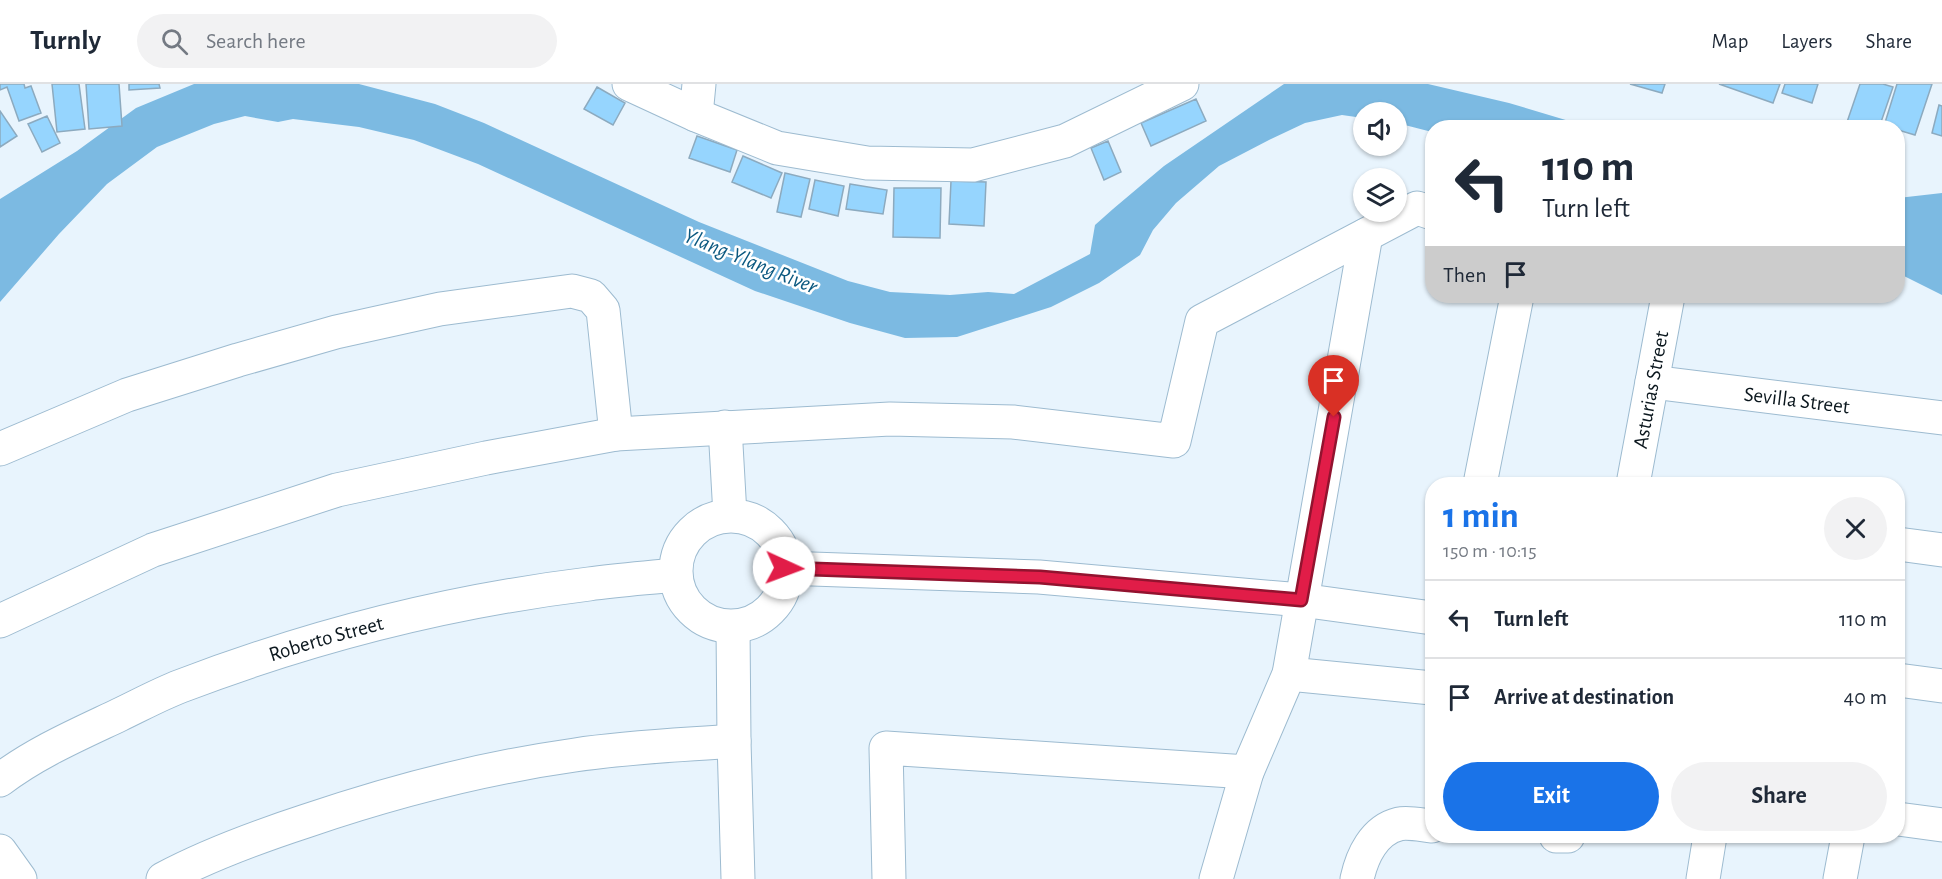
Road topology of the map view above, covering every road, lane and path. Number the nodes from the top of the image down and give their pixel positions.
1 (629, 84) edge
2 (1182, 84) edge
3 (697, 99) edge
4 (1425, 211) edge
5 (1366, 235) junction
6 (1516, 303) edge
7 (1667, 303) edge
8 (1652, 382) junction
9 (1942, 418) edge
10 (725, 427) junction
11 (616, 434) junction
12 (0, 449) edge
13 (1481, 477) edge
14 (1634, 477) edge
15 (730, 515) junction
16 (1905, 545) edge
17 (1942, 550) edge
18 (784, 568) junction
19 (675, 575) junction
20 (1301, 600) junction
21 (1425, 617) edge
22 (0, 621) edge
23 (733, 627) junction
24 (1289, 674) junction
25 (1905, 681) edge
26 (1942, 686) edge
27 (1425, 687) edge
28 (734, 741) junction
29 (1247, 772) junction
30 (0, 780) edge
31 (1905, 820) edge
32 (1942, 825) edge
33 (1425, 826) edge
34 (1709, 843) edge
35 (1847, 843) edge
36 (0, 851) edge
37 (20, 879) edge
38 (163, 879) edge
39 (738, 879) edge
40 (889, 879) edge
41 (1216, 879) edge
42 (1357, 879) edge
43 (1703, 879) edge
44 (1840, 879) edge

1 - 3 street
2 - 3 street
4 - 5 street
5 - 10 street
5 - 20 street
6 - 13 street
7 - 8 street, Asturias Street
8 - 9 street, Sevilla Street
8 - 14 street, Asturias Street
10 - 11 street
10 - 15 street
11 - 12 street
11 - 22 street
15 - 18 street
15 - 19 street
16 - 17 street
18 - 20 street
18 - 23 street
19 - 23 street
19 - 30 street, Roberto Street
20 - 21 street
20 - 24 street
23 - 28 street
24 - 27 street
24 - 29 street
25 - 26 street
28 - 38 street
28 - 39 street
29 - 40 street
29 - 41 street
31 - 32 street
33 - 42 street
34 - 43 street
35 - 44 street
36 - 37 street

